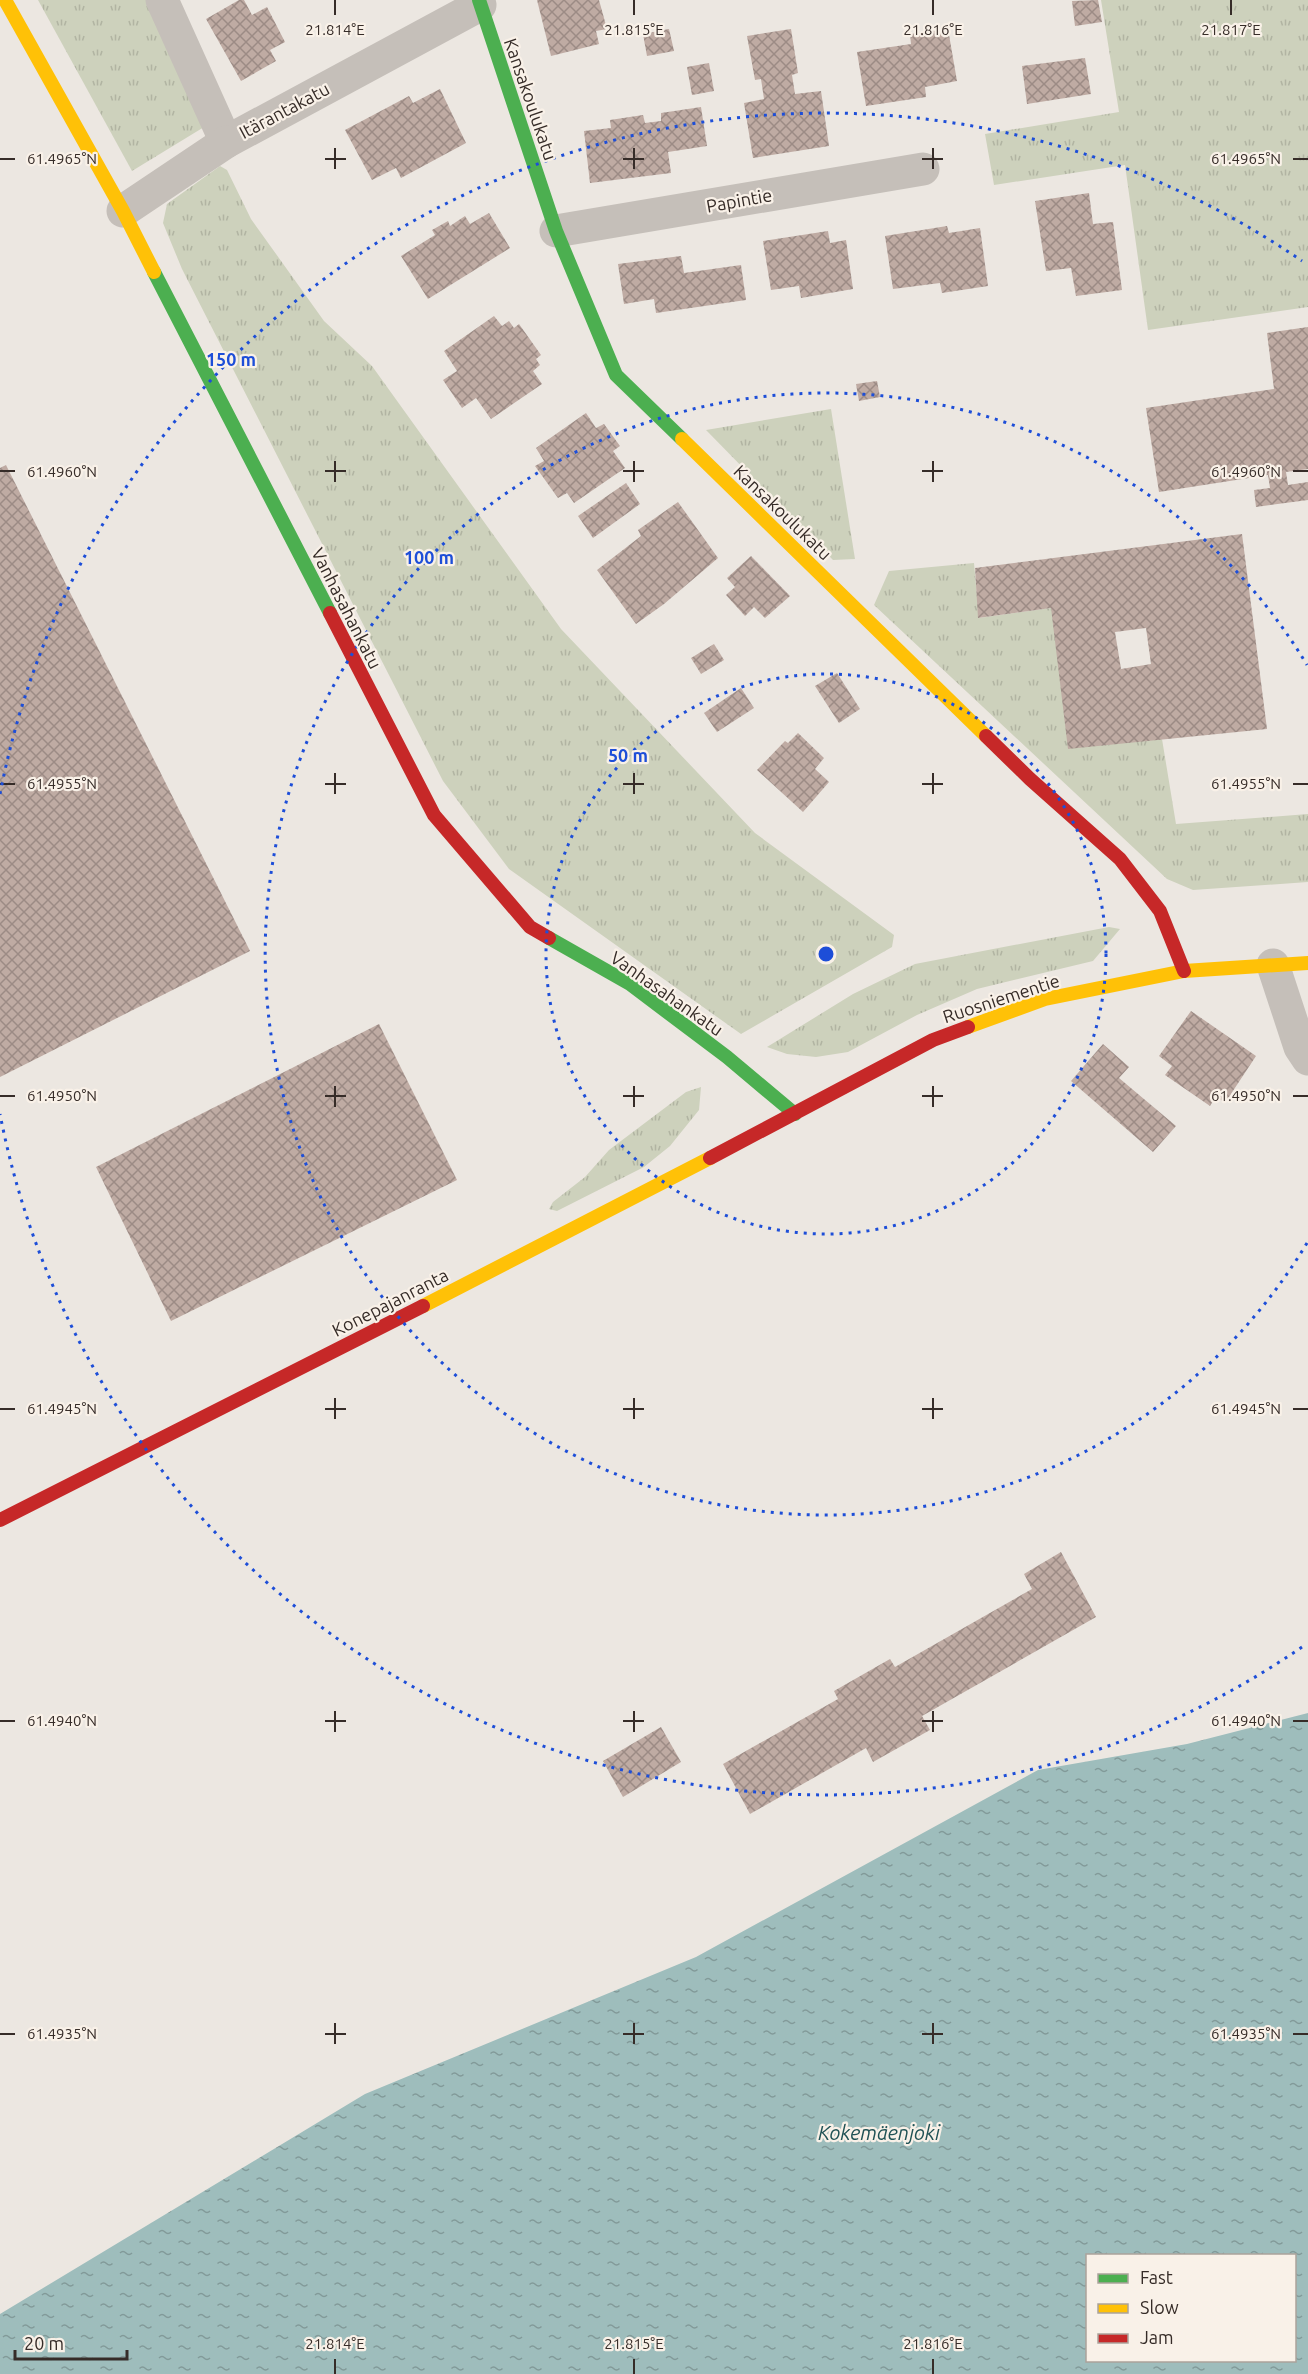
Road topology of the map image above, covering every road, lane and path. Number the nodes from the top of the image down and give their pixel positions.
1 (5, 0) edge
2 (162, 0) edge
3 (479, 3) edge
4 (226, 142) junction
5 (922, 170) dead end
6 (123, 211) junction
7 (556, 231) junction
8 (1308, 963) edge
9 (1273, 965) junction
10 (1184, 971) junction
11 (1308, 1059) edge
12 (795, 1114) junction
13 (0, 1520) edge

1 - 6 street, Vanhasahankatu
2 - 4 street, Itärantakatu
3 - 4 street, Itärantakatu
3 - 7 street, Kansakoulukatu
4 - 6 street
5 - 7 street, Papintie
6 - 12 street, Vanhasahankatu
7 - 10 street, Kansakoulukatu
8 - 9 street, Ruosniementie
9 - 10 street, Ruosniementie
9 - 11 street
10 - 12 street, Ruosniementie
12 - 13 street, Konepajanranta

